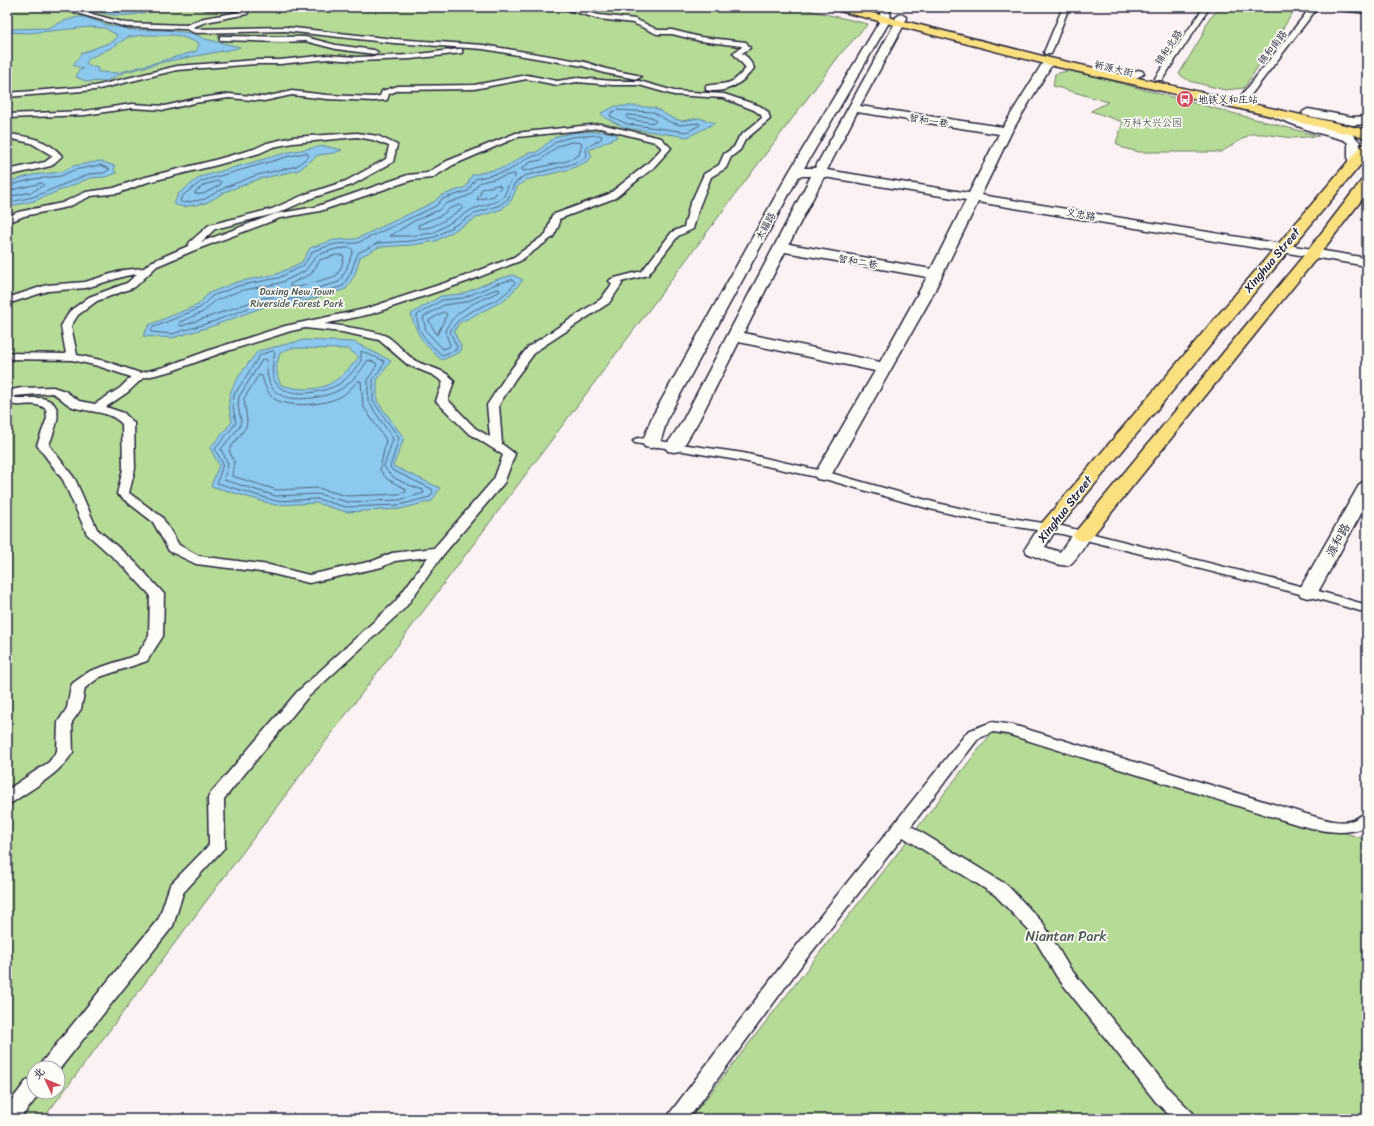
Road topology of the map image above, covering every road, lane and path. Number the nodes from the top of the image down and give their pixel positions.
1 (58, 7) edge
2 (205, 7) edge
3 (562, 7) edge
4 (836, 7) edge
5 (862, 7) edge
6 (1066, 7) edge
7 (1207, 7) edge
8 (1315, 7) edge
9 (1331, 7) edge
10 (1367, 11) edge
11 (886, 16) junction
12 (900, 20) junction
13 (187, 27) junction
14 (199, 31) junction
15 (487, 48) junction
16 (448, 53) junction
17 (1048, 56) junction
18 (1138, 73) junction
19 (653, 78) dead end
20 (1159, 78) junction
21 (1127, 79) junction
22 (682, 86) dead end
23 (7, 95) edge
24 (1244, 98) junction
25 (853, 108) junction
26 (1308, 112) junction
27 (1272, 113) junction
28 (7, 116) edge
29 (1367, 120) edge
30 (1367, 126) edge
31 (1006, 131) junction
32 (1367, 134) edge
33 (7, 136) edge
34 (1367, 148) edge
35 (1354, 163) junction
36 (795, 172) junction
37 (819, 172) junction
38 (7, 173) edge
39 (1367, 183) edge
40 (973, 196) junction
41 (7, 220) edge
42 (781, 247) junction
43 (192, 248) junction
44 (1283, 248) junction
45 (1314, 252) junction
46 (1367, 262) edge
47 (148, 270) junction
48 (936, 274) junction
49 (7, 301) edge
50 (307, 324) junction
51 (734, 336) junction
52 (7, 356) edge
53 (72, 357) junction
54 (884, 368) junction
55 (139, 376) junction
56 (7, 395) edge
57 (97, 408) junction
58 (645, 442) joint
59 (496, 446) junction
60 (674, 447) junction
61 (824, 475) junction
62 (1367, 487) edge
63 (1048, 528) junction
64 (1083, 536) junction
65 (438, 552) junction
66 (1308, 592) junction
67 (1367, 609) edge
68 (7, 798) edge
69 (1367, 818) edge
70 (901, 828) junction
71 (55, 1060) edge
72 (26, 1096) edge
73 (8, 1119) edge
74 (677, 1119) edge
75 (1186, 1119) edge

1 - 13 street
2 - 13 street
3 - 22 street
4 - 11 main road
5 - 11 main road
6 - 17 street
7 - 20 street, 锦和北路
8 - 24 street, 锦和南路
9 - 10 street
11 - 12 main road
11 - 36 main road, 太福路
12 - 17 main road
12 - 25 main road, 太福路
13 - 14 street
14 - 15 street
14 - 16 street
15 - 16 street
15 - 19 street
16 - 23 street
17 - 18 main road, 新源大街
17 - 21 main road
17 - 31 main road
18 - 20 main road, 新源大街
18 - 21 main road
20 - 24 main road, 新源大街
21 - 27 main road
24 - 26 main road, 新源大街
25 - 31 main road, 智和一巷
25 - 37 main road, 太福路
26 - 29 main road
26 - 30 main road, 新源大街
27 - 32 main road
27 - 35 main road
28 - 59 street
31 - 40 main road
33 - 38 street
34 - 35 main road, Xinghua Street
35 - 44 main road, Xinghua Street
36 - 37 main road, 义忠路
36 - 58 main road, 太福路
37 - 40 main road, 义忠路
37 - 42 main road, 太福路
39 - 45 main road, Xinghua Street
40 - 44 main road, 义忠路
40 - 48 main road
41 - 43 street
42 - 48 main road, 智和二巷
42 - 51 main road, 太福路
43 - 47 street
43 - 50 street
44 - 45 main road, 义忠路
44 - 63 main road, Xinghua Street
45 - 46 main road, 义忠路
45 - 64 main road, Xinghua Street
47 - 49 street
47 - 53 street
48 - 54 main road
50 - 55 street
50 - 59 street
51 - 54 main road
51 - 60 main road, 太福路
52 - 53 street
53 - 55 street
54 - 61 main road
55 - 57 street
56 - 57 street
56 - 68 street
57 - 65 street
58 - 60 street
59 - 65 street
60 - 61 street
61 - 63 street
62 - 66 main road, 源和路
63 - 64 street
63 - 64 main road, Xinghua Street
64 - 66 street
65 - 71 street
66 - 67 street
69 - 70 street
70 - 74 street
70 - 75 street
72 - 73 street

